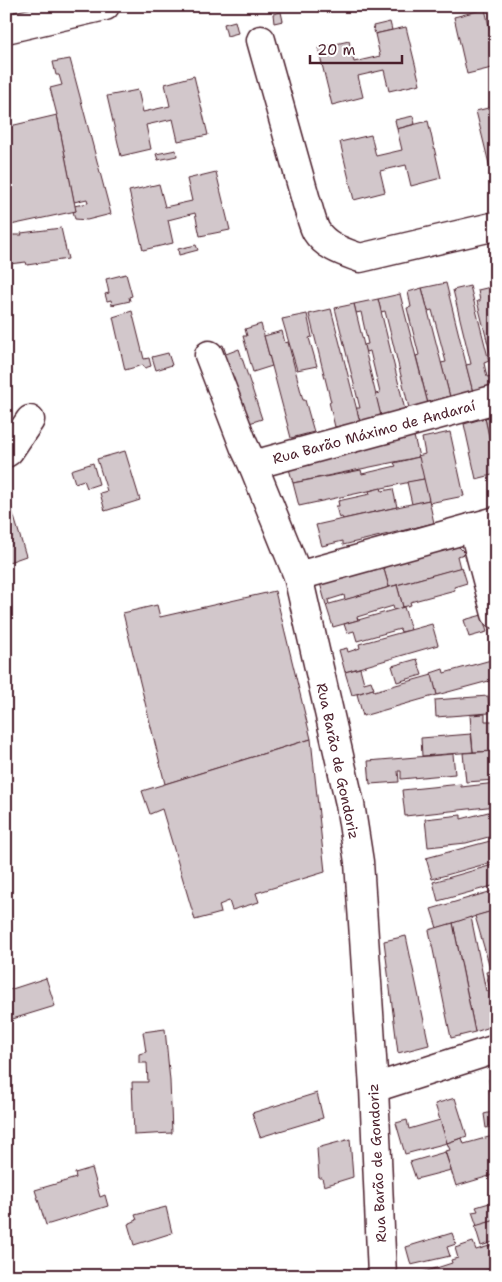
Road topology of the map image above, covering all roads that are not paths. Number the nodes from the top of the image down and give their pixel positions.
1 (105, 6) edge
2 (6, 29) edge
3 (261, 40) dead end
4 (496, 226) edge
5 (209, 355) dead end
6 (496, 399) edge
7 (30, 420) dead end
8 (6, 453) edge
9 (253, 465) junction
10 (485, 524) edge
11 (298, 576) junction
12 (496, 614) edge
13 (496, 1049) edge
14 (374, 1088) junction
15 (382, 1276) edge

1 - 2 street
3 - 4 street
5 - 9 street, Rua Barão de Gondoriz
6 - 9 street, Rua Barão Máximo de Andaraí
7 - 8 street
9 - 11 street, Rua Barão de Gondoriz
10 - 11 street
10 - 12 street
11 - 14 street, Rua Barão de Gondoriz
13 - 14 street
14 - 15 street, Rua Barão de Gondoriz

